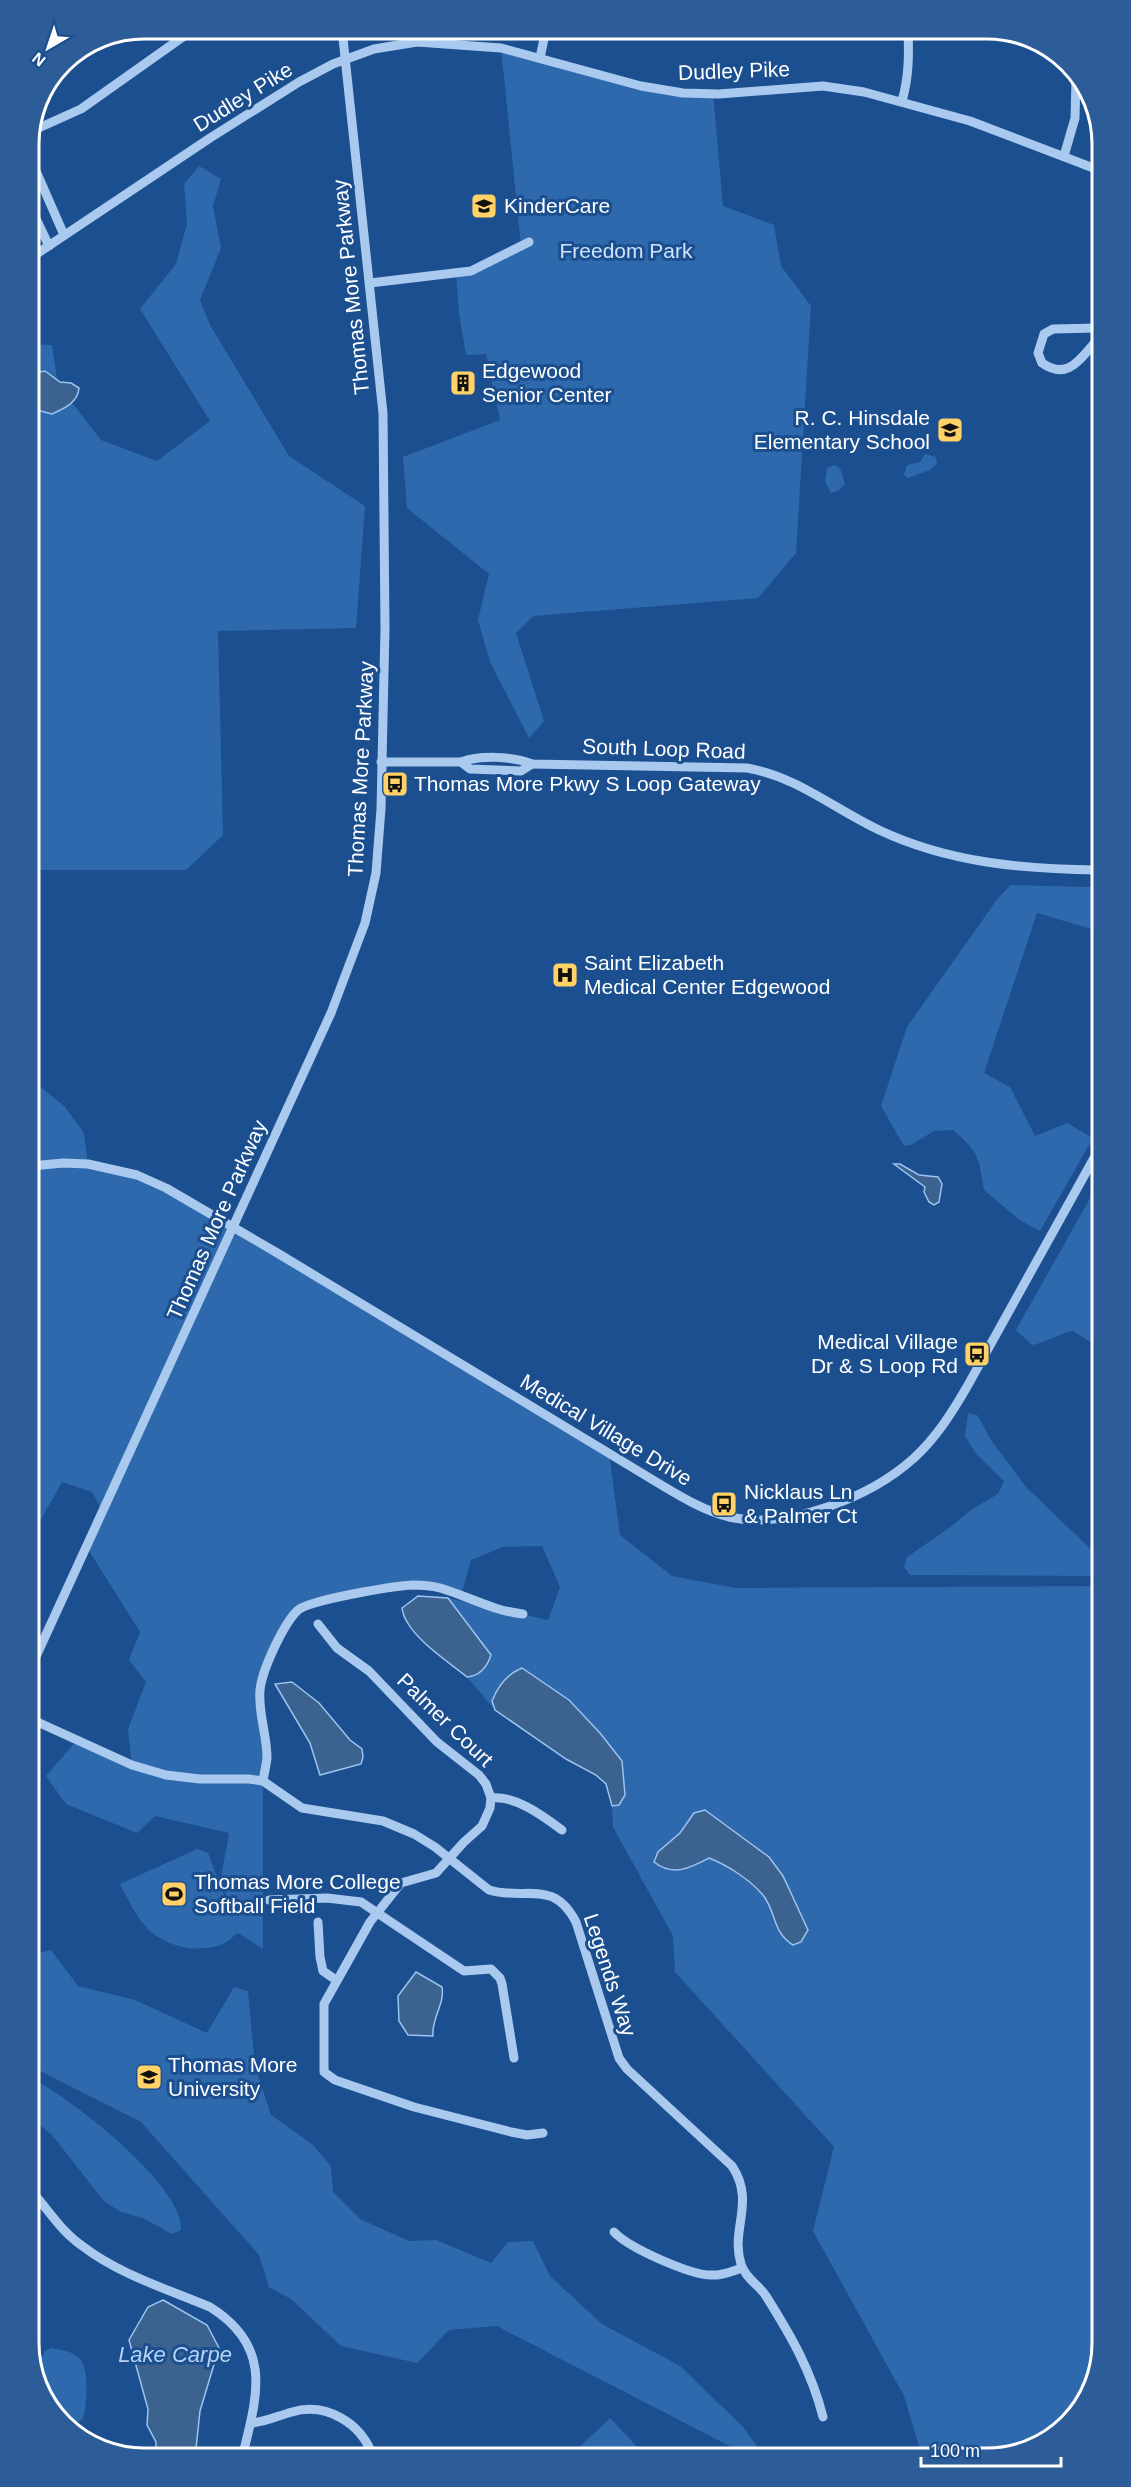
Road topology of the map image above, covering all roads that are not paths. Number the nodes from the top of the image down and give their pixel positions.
1 (179, 39) edge
2 (343, 39) edge
3 (544, 39) edge
4 (908, 39) edge
5 (540, 58) junction
6 (346, 59) junction
7 (1076, 89) edge
8 (902, 101) junction
9 (41, 127) edge
10 (1064, 156) junction
11 (1092, 167) edge
12 (39, 179) edge
13 (39, 225) edge
14 (64, 235) junction
15 (529, 242) dead end
16 (49, 246) junction
17 (39, 252) edge
18 (370, 283) junction
19 (1092, 328) edge
20 (1092, 346) edge
21 (381, 762) junction
22 (1092, 870) edge
23 (1092, 1162) edge
24 (39, 1165) edge
25 (233, 1227) junction
26 (523, 1614) dead end
27 (318, 1624) dead end
28 (39, 1650) edge
29 (39, 1723) edge
30 (263, 1781) junction
31 (491, 1798) junction
32 (561, 1830) dead end
33 (449, 1858) junction
34 (269, 1900) dead end
35 (376, 1913) junction
36 (318, 1922) dead end
37 (336, 1980) junction
38 (514, 2058) dead end
39 (543, 2133) dead end
40 (39, 2200) edge
41 (614, 2232) dead end
42 (742, 2268) junction
43 (823, 2416) dead end
44 (251, 2422) junction
45 (244, 2448) edge
46 (369, 2448) edge

1 - 9 street
2 - 6 street, Thomas More Parkway
3 - 5 street
4 - 8 street
5 - 6 street, Dudley Pike
5 - 8 street, Dudley Pike
6 - 14 street, Dudley Pike
6 - 18 street, Thomas More Parkway
7 - 10 street
8 - 10 street, Dudley Pike
10 - 11 street, Dudley Pike
12 - 14 street
13 - 16 street
14 - 16 street, Dudley Pike
15 - 18 street
16 - 17 street, Dudley Pike
18 - 21 street, Thomas More Parkway
19 - 20 street
21 - 22 street, South Loop Road
21 - 25 street, Thomas More Parkway
23 - 25 street, Medical Village Drive
24 - 25 street, Medical Village Drive
25 - 28 street, Thomas More Parkway
26 - 30 street
27 - 31 street, Palmer Court
29 - 30 street
30 - 33 street, Legends Way
31 - 32 street
31 - 33 street, Palmer Court
33 - 35 street, Palmer Court
33 - 42 street, Legends Way
34 - 35 street
35 - 37 street, Palmer Court
35 - 38 street
36 - 37 street
37 - 39 street, Palmer Court
40 - 44 street
41 - 42 street
42 - 43 street
44 - 45 street
44 - 46 street

